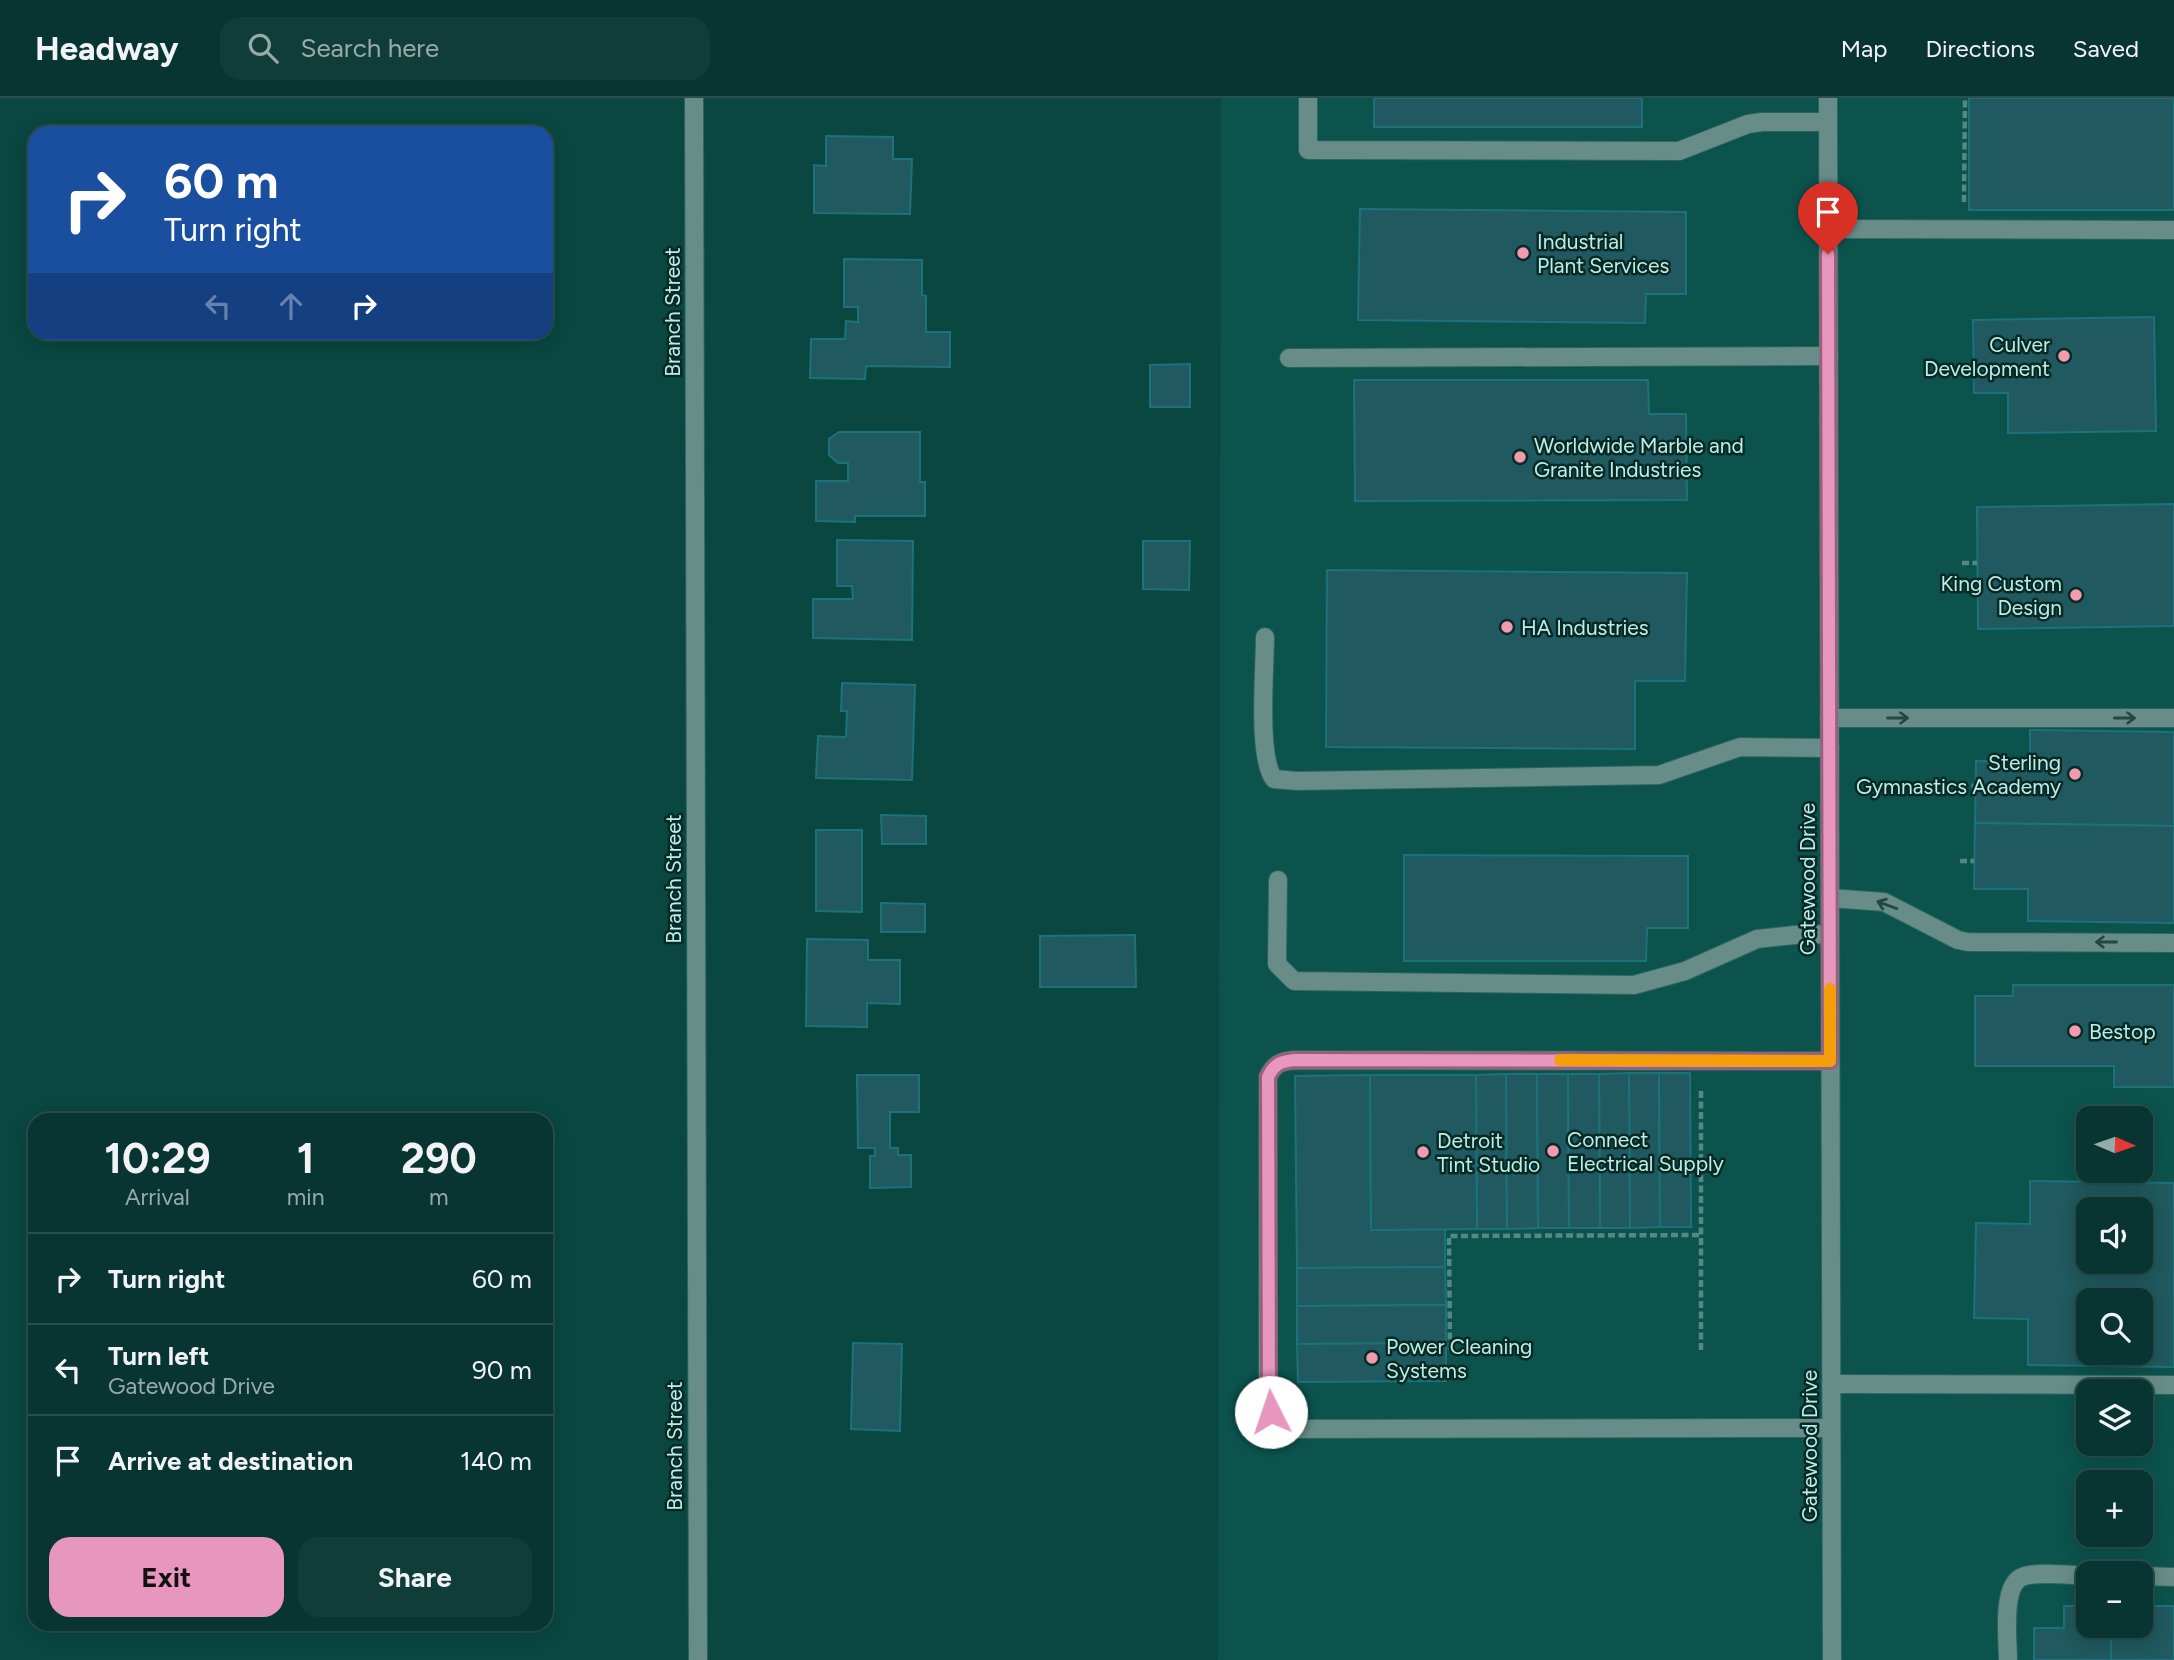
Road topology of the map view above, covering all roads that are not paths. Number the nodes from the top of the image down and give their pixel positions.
1 (694, 98) edge
2 (1308, 98) edge
3 (1828, 98) edge
4 (1828, 122) junction
5 (1828, 229) junction
6 (2174, 230) edge
7 (1829, 356) junction
8 (1289, 358) dead end
9 (1265, 637) dead end
10 (1829, 718) junction
11 (2174, 718) edge
12 (1829, 748) junction
13 (1278, 880) dead end
14 (1830, 898) junction
15 (1830, 934) junction
16 (2174, 943) edge
17 (1830, 1061) junction
18 (1831, 1384) junction
19 (2174, 1385) edge
20 (1831, 1428) junction
21 (2076, 1576) edge
22 (2153, 1576) edge
23 (2174, 1577) edge
24 (698, 1660) edge
25 (1832, 1660) edge
26 (2008, 1660) edge

1 - 24 street, Branch Street
2 - 4 street
3 - 4 street, Gatewood Drive
4 - 5 street, Gatewood Drive
5 - 6 street
5 - 7 street, Gatewood Drive
7 - 8 street
7 - 10 street, Gatewood Drive
9 - 12 street
10 -> 11 street
10 - 12 street, Gatewood Drive
12 - 14 street, Gatewood Drive
13 - 15 street
14 - 15 street, Gatewood Drive
16 -> 14 street
15 - 17 street, Gatewood Drive
17 - 18 street, Gatewood Drive
17 - 20 street
18 - 19 street
18 - 20 street, Gatewood Drive
20 - 25 street, Gatewood Drive
21 - 26 street
22 - 23 street

